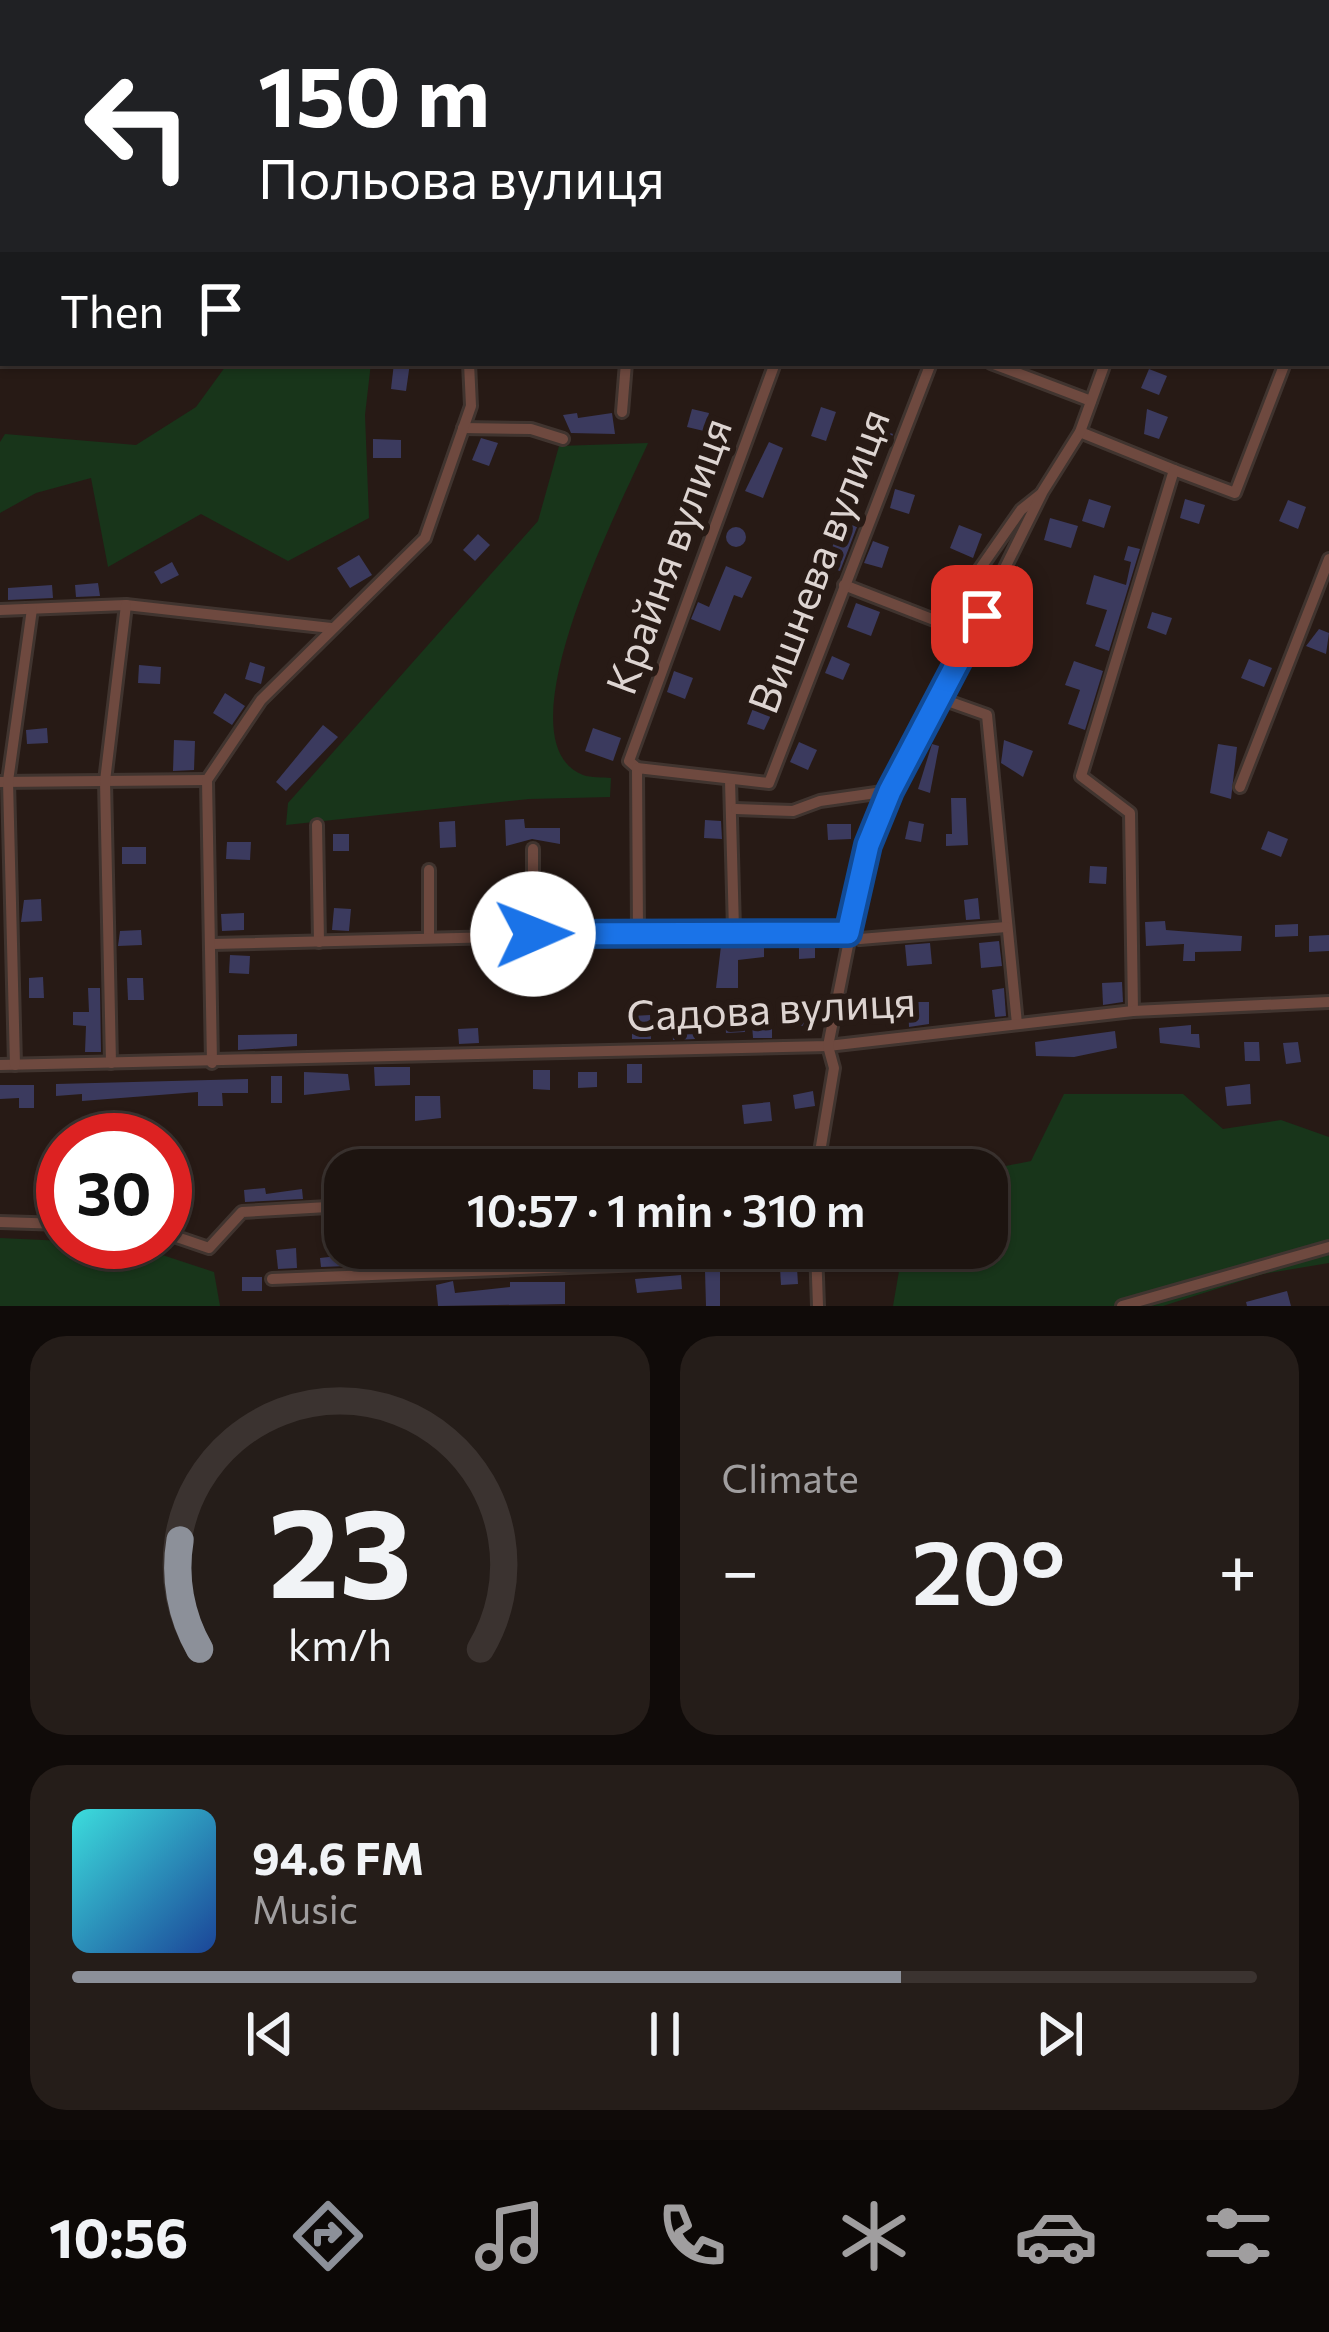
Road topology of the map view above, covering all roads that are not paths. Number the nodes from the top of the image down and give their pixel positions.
1 (469, 366) edge
2 (626, 366) edge
3 (774, 366) edge
4 (930, 366) edge
5 (999, 366) edge
6 (1104, 366) edge
7 (1284, 366) edge
8 (1091, 401) junction
9 (622, 412) dead end
10 (463, 428) junction
11 (1080, 432) junction
12 (563, 439) dead end
13 (1174, 470) junction
14 (1043, 491) junction
15 (1329, 559) edge
16 (844, 585) junction
17 (126, 605) junction
18 (32, 609) junction
19 (0, 610) edge
20 (332, 628) junction
21 (942, 699) junction
22 (637, 769) junction
23 (207, 780) junction
24 (730, 780) junction
25 (105, 781) junction
26 (4, 782) edge
27 (1240, 788) dead end
28 (890, 791) junction
29 (736, 809) dead end
30 (317, 825) dead end
31 (533, 849) dead end
32 (429, 870) dead end
33 (1006, 927) junction
34 (734, 930) junction
35 (638, 932) junction
36 (848, 933) junction
37 (533, 934) junction
38 (429, 936) junction
39 (319, 943) junction
40 (212, 944) junction
41 (1329, 1001) edge
42 (1132, 1011) junction
43 (1017, 1024) junction
44 (828, 1046) junction
45 (212, 1063) junction
46 (111, 1064) junction
47 (0, 1065) edge
48 (15, 1065) junction
49 (820, 1149) edge
50 (324, 1207) edge
51 (0, 1222) edge
52 (36, 1223) edge
53 (192, 1242) edge
54 (1329, 1247) edge
55 (473, 1269) edge
56 (817, 1269) edge
57 (272, 1279) dead end
58 (818, 1306) edge
59 (1122, 1306) edge

1 - 10 street
2 - 9 street
3 - 22 street, Крайня вулиця
4 - 16 street, Вишнева вулиця
5 - 8 street
6 - 8 street
7 - 13 street
8 - 11 street
10 - 12 street
10 - 20 street
11 - 13 street
11 - 14 street
13 - 42 street
14 - 16 street
14 - 21 street
15 - 27 street
16 - 24 street, Вишнева вулиця
17 - 18 street
17 - 20 street
17 - 25 street
18 - 19 street
18 - 26 street
20 - 23 street
21 - 28 street
21 - 33 street
22 - 24 street
22 - 35 street
23 - 25 street
23 - 40 street
24 - 34 street
25 - 26 street
25 - 46 street
26 - 48 street
28 - 29 street
28 - 36 street
30 - 39 street
31 - 37 street
32 - 38 street
33 - 36 street
33 - 43 street
34 - 35 street
34 - 36 street
35 - 37 street
36 - 44 street
37 - 38 street
38 - 39 street
39 - 40 street
40 - 45 street
41 - 42 street, Садова вулиця
42 - 43 street, Садова вулиця
43 - 44 street, Садова вулиця
44 - 45 street, Садова вулиця
44 - 49 street
45 - 46 street, Садова вулиця
46 - 48 street, Садова вулиця
47 - 48 street, Садова вулиця
50 - 53 street
51 - 52 street
54 - 59 street
55 - 57 street
56 - 58 street

